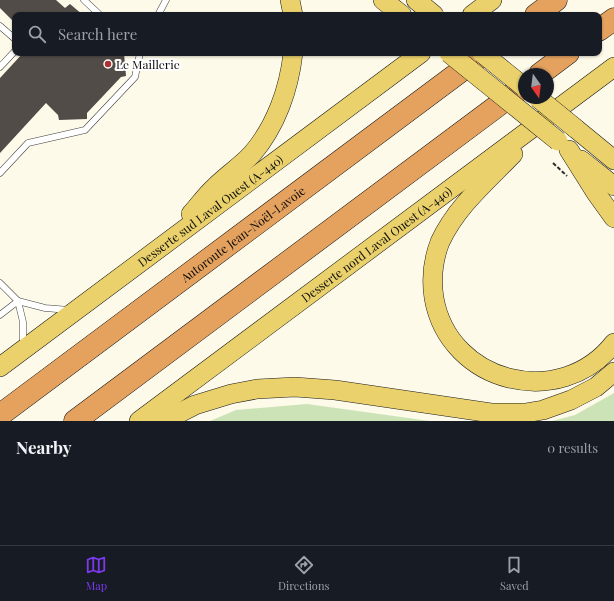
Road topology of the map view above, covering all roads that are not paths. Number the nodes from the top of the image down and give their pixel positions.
1 (84, 0) edge
2 (166, 0) edge
3 (290, 0) edge
4 (383, 0) edge
5 (477, 0) edge
6 (492, 0) edge
7 (556, 0) edge
8 (97, 12) edge
9 (160, 12) edge
10 (292, 12) edge
11 (398, 12) edge
12 (466, 12) edge
13 (476, 12) edge
14 (540, 12) edge
15 (614, 19) edge
16 (0, 26) edge
17 (602, 28) edge
18 (12, 36) edge
19 (12, 54) edge
20 (140, 56) edge
21 (293, 56) edge
22 (417, 56) edge
23 (453, 56) edge
24 (481, 56) edge
25 (486, 56) edge
26 (564, 56) edge
27 (0, 67) edge
28 (614, 67) edge
29 (548, 68) edge
30 (518, 81) edge
31 (518, 90) edge
32 (545, 104) edge
33 (557, 110) junction
34 (564, 146) junction
35 (614, 160) edge
36 (0, 173) edge
37 (614, 186) edge
38 (614, 218) edge
39 (164, 243) junction
40 (0, 283) edge
41 (18, 301) junction
42 (76, 310) junction
43 (0, 315) edge
44 (614, 343) edge
45 (23, 350) junction
46 (0, 367) edge
47 (614, 372) edge
48 (0, 415) edge
49 (75, 421) edge
50 (139, 421) edge
51 (164, 421) edge

1 - 8 lane
2 - 9 lane
3 - 10 main road
4 - 11 main road
5 - 12 main road
6 - 13 main road
7 - 14 highway
15 - 17 highway
16 - 18 lane
19 - 27 lane
20 - 36 lane
21 - 39 main road
22 - 39 main road, Desserte sud Laval Ouest (A-440)
23 - 34 main road, bridge
24 - 48 highway, Autoroute Jean-Noël-Lavoie
25 - 30 main road, bridge
26 - 29 highway
28 - 33 main road, Desserte nord Laval Ouest (A-440)
31 - 49 highway
32 - 35 main road, bridge
33 - 44 main road
33 - 50 main road, Desserte nord Laval Ouest (A-440)
34 - 37 main road
34 - 38 main road
39 - 42 main road, Desserte sud Laval Ouest (A-440)
40 - 41 lane
41 - 42 lane
41 - 43 lane
41 - 45 lane
42 - 45 main road, Desserte sud Laval Ouest (A-440)
45 - 46 main road, Desserte sud Laval Ouest (A-440)
47 - 51 main road

